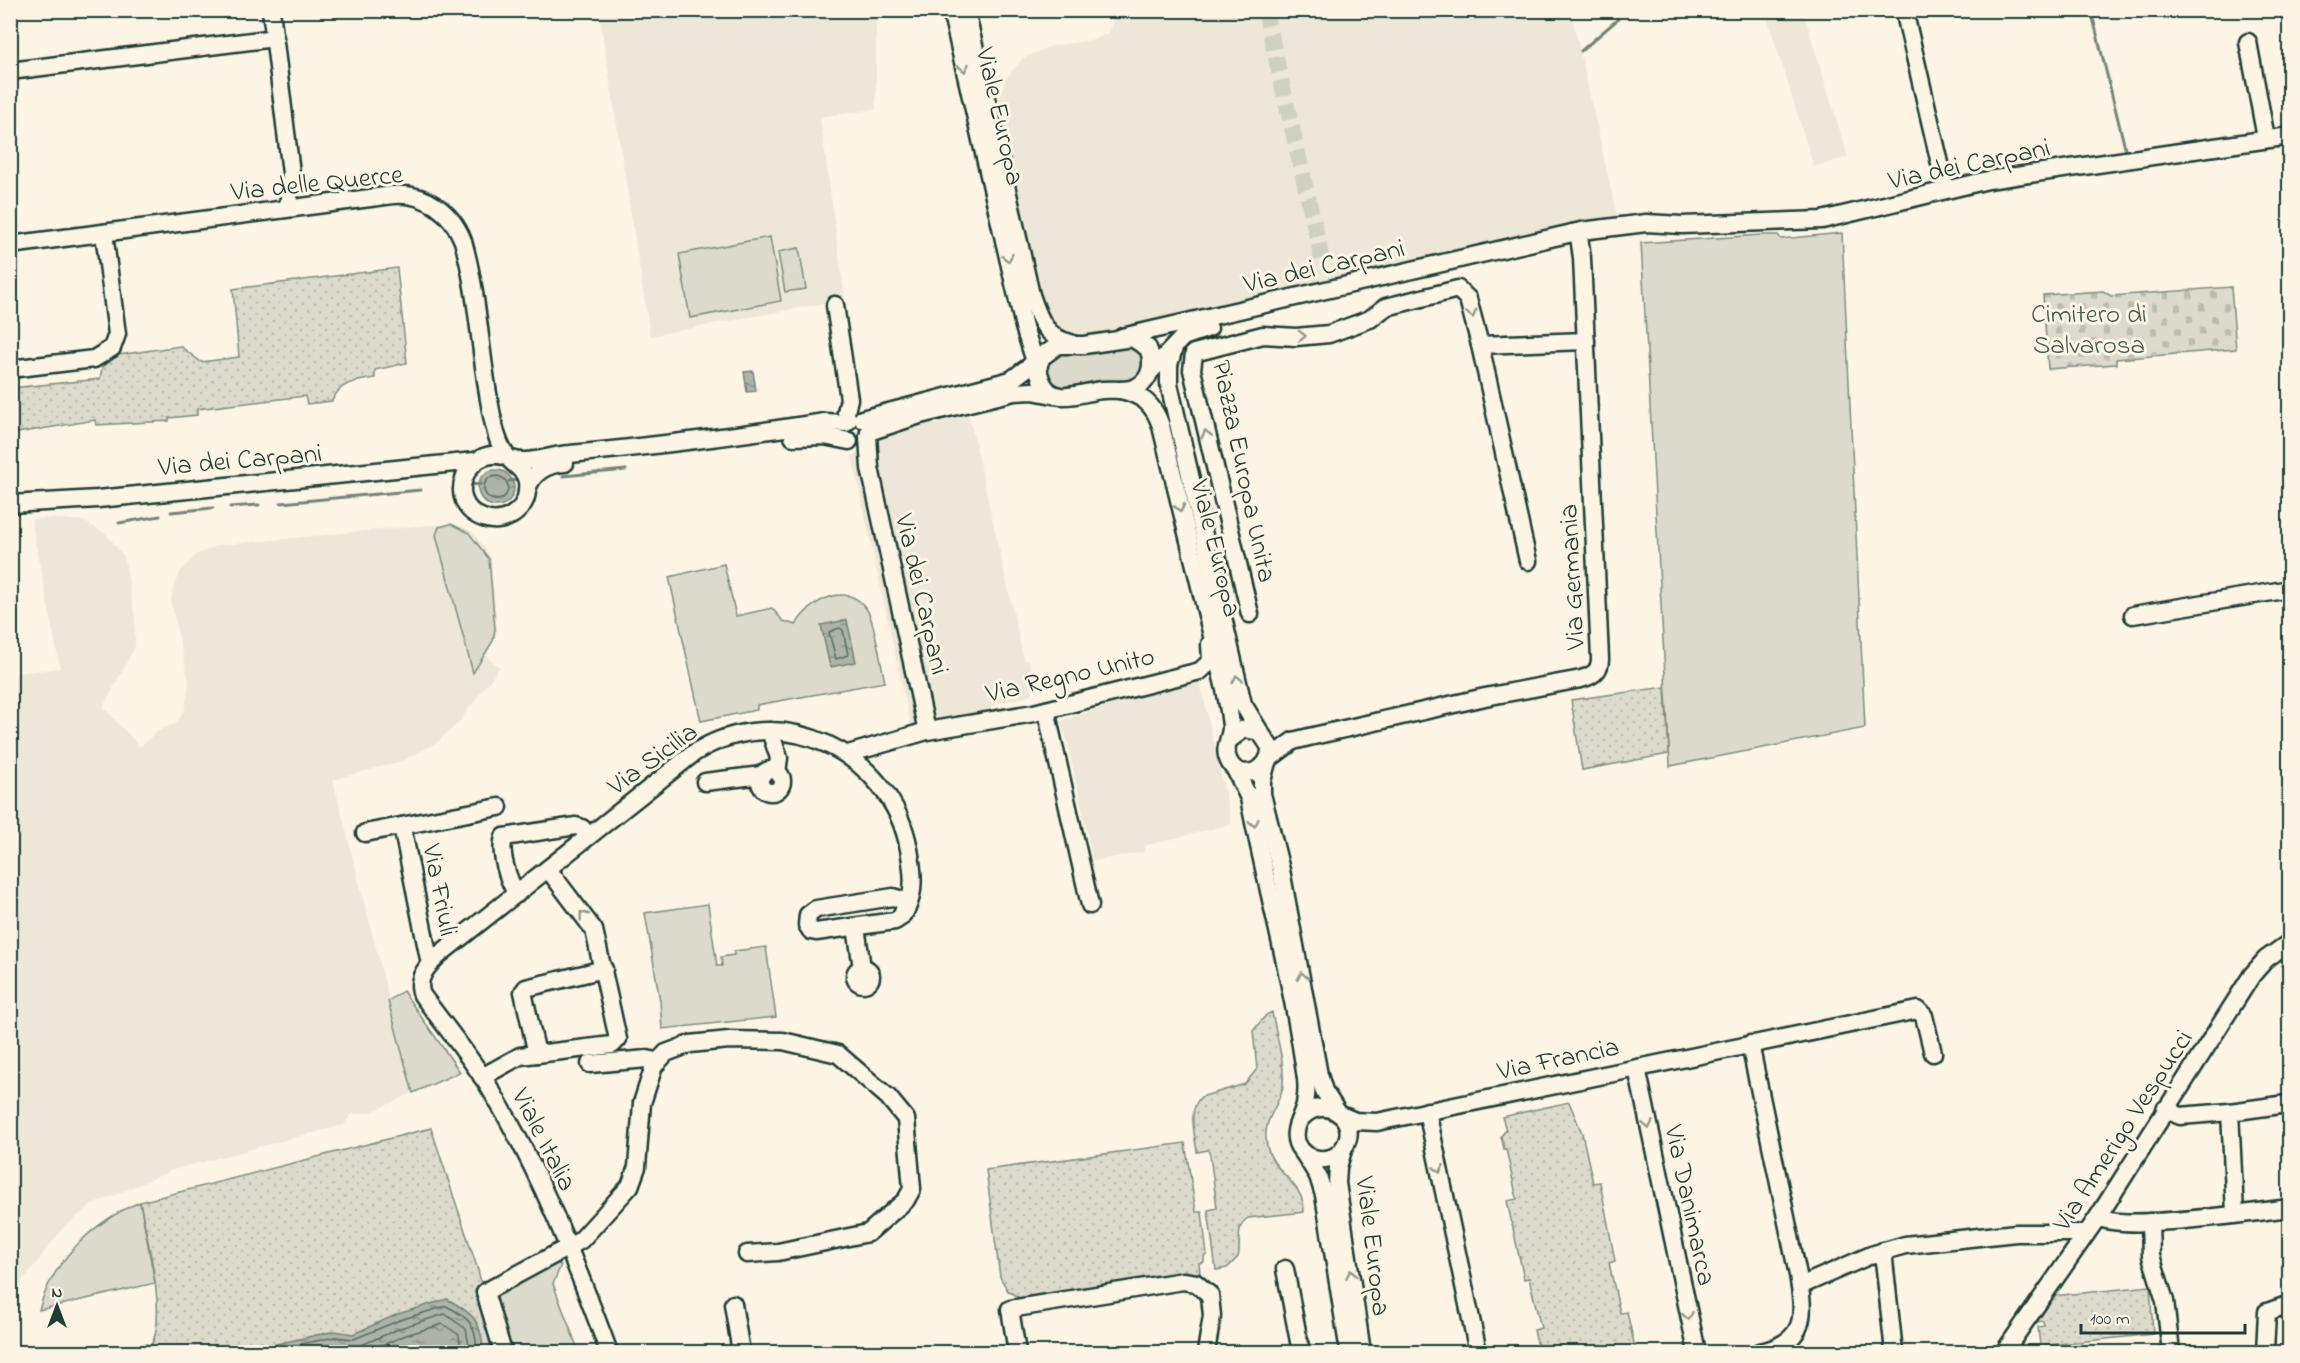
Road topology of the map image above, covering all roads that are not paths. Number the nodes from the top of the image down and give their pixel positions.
1 (272, 10) edge
2 (951, 10) edge
3 (966, 10) edge
4 (1904, 10) edge
5 (275, 38) junction
6 (2248, 42) dead end
7 (10, 71) edge
8 (2289, 135) edge
9 (2266, 138) junction
10 (290, 168) junction
11 (1946, 189) junction
12 (307, 206) junction
13 (288, 208) junction
14 (1682, 225) junction
15 (104, 233) junction
16 (1537, 240) junction
17 (1575, 240) junction
18 (10, 245) edge
19 (1472, 267) junction
20 (835, 305) dead end
21 (1024, 327) junction
22 (1122, 337) junction
23 (1586, 340) junction
24 (1176, 343) junction
25 (1076, 345) junction
26 (1480, 345) junction
27 (1039, 362) junction
28 (1153, 364) junction
29 (10, 369) edge
30 (1017, 377) junction
31 (1169, 384) junction
32 (1120, 390) junction
33 (1053, 394) junction
34 (493, 421) junction
35 (857, 429) junction
36 (668, 449) junction
37 (509, 458) junction
38 (477, 460) junction
39 (462, 486) junction
40 (527, 490) junction
41 (10, 504) edge
42 (10, 514) edge
43 (1528, 561) dead end
44 (1194, 567) junction
45 (2289, 589) edge
46 (1250, 614) dead end
47 (2133, 615) dead end
48 (1200, 671) junction
49 (1046, 710) junction
50 (1229, 716) junction
51 (770, 730) junction
52 (793, 732) junction
53 (927, 732) junction
54 (1260, 733) junction
55 (1229, 740) junction
56 (1296, 740) junction
57 (848, 754) junction
58 (1268, 760) junction
59 (772, 768) junction
60 (1235, 768) junction
61 (705, 782) dead end
62 (499, 807) dead end
63 (402, 826) junction
64 (365, 833) dead end
65 (589, 836) junction
66 (548, 869) junction
67 (912, 872) junction
68 (517, 894) junction
69 (890, 898) junction
70 (1090, 905) dead end
71 (905, 912) junction
72 (856, 927) junction
73 (2289, 942) edge
74 (430, 964) junction
75 (862, 968) dead end
76 (604, 969) junction
77 (1750, 1044) junction
78 (1933, 1053) dead end
79 (537, 1054) junction
80 (658, 1062) junction
81 (590, 1064) dead end
82 (1636, 1068) junction
83 (482, 1077) junction
84 (2287, 1104) dead end
85 (2165, 1109) junction
86 (1427, 1112) junction
87 (2230, 1112) junction
88 (1339, 1114) junction
89 (1299, 1121) junction
90 (1377, 1122) junction
91 (1345, 1145) junction
92 (1303, 1152) junction
93 (2289, 1208) edge
94 (2235, 1214) junction
95 (2098, 1217) junction
96 (2150, 1222) junction
97 (2085, 1235) junction
98 (565, 1249) junction
99 (1882, 1251) junction
100 (747, 1254) dead end
101 (1285, 1269) dead end
102 (1799, 1280) junction
103 (733, 1304) dead end
104 (2289, 1304) edge
105 (1357, 1313) junction
106 (503, 1353) edge
107 (609, 1353) edge
108 (741, 1353) edge
109 (1017, 1353) edge
110 (1206, 1353) edge
111 (1301, 1353) edge
112 (1349, 1353) edge
113 (1362, 1353) edge
114 (1370, 1353) edge
115 (1478, 1353) edge
116 (1697, 1353) edge
117 (1760, 1353) edge
118 (1894, 1353) edge
119 (2004, 1353) edge
120 (2171, 1353) edge
121 (2265, 1353) edge

1 - 5 street
2 -> 21 street, Viale Europa
3 - 25 street, Viale Europa
4 - 11 street
5 - 7 street
5 - 10 street
6 - 9 street
8 - 9 street, Via dei Carpani
9 - 11 street, Via dei Carpani
10 - 12 street
10 - 13 street
11 - 14 street, Via dei Carpani
12 - 13 street, Via delle Querce
12 - 34 street, Via delle Querce
13 - 15 street, Via delle Querce
14 - 17 street, Via dei Carpani
14 - 17 street, Via dei Carpani
15 - 18 street, Via delle Querce
15 - 29 street
16 - 17 street, Via dei Carpani
16 - 19 street, Via dei Carpani
16 - 22 street, Via dei Carpani
17 - 19 street, Via dei Carpani
17 - 23 street, Via Germania
19 - 24 street, Via dei Carpani
20 - 35 street
21 - 27 street, Viale Europa
21 - 30 street
22 - 25 street, Via dei Carpani
22 - 28 street, Viale Europa
23 - 26 street
23 - 56 street, Via Germania
24 - 28 street, Via dei Carpani
24 - 31 street, Viale Europa
25 - 27 street, Via dei Carpani
26 - 43 street, Piazza Europa Unita
46 -> 26 street, Piazza Europa Unita
27 - 30 street
27 - 33 street, Viale Europa
28 - 31 street, Viale Europa
28 - 32 street, Via dei Carpani
30 - 35 street
54 -> 31 street, Viale Europa
32 - 33 street
32 -> 44 street, Viale Europa
33 - 35 street
34 - 37 street, Via delle Querce
34 - 38 street, Via delle Querce
35 - 36 street
35 - 53 street, Via dei Carpani
36 - 37 street
36 - 40 street
37 - 38 street
37 - 40 street
38 - 39 street
38 - 41 street, Via dei Carpani
39 - 40 street
39 - 42 street, Via dei Carpani
44 - 48 street
44 - 50 street, Viale Europa
45 - 47 street
48 - 49 street, Via Regno Unito
48 - 50 street
49 - 53 street, Via Regno Unito
49 - 70 street
50 - 55 street, Viale Europa
51 - 52 street, Via Sicilia
51 - 59 street
51 - 65 street, Via Sicilia
52 - 57 street, Via Sicilia
52 - 59 street
53 - 57 street, Via Regno Unito
54 - 55 street
54 - 56 street, Via Germania
54 - 58 street, Viale Europa
55 - 60 street, Viale Europa
56 - 58 street, Via Germania
57 - 67 street, Via Sicilia
58 - 60 street
88 -> 58 street, Viale Europa
59 - 61 street
60 -> 89 street, Viale Europa
62 - 63 street, Via Friuli
63 - 64 street, Via Friuli
63 - 74 street, Via Friuli
65 - 66 street, Via Sicilia
65 - 68 street
66 - 68 street, Via Sicilia
76 -> 66 street
67 - 69 street
67 - 71 street, Via Sicilia
68 - 74 street, Via Sicilia
69 - 71 street
69 - 72 street
71 - 72 street
72 - 75 street
73 - 85 street, Via Amerigo Vespucci
74 - 83 street, Viale Italia
76 - 79 street
76 - 79 street
77 - 78 street, Via Francia
77 - 82 street, Via Francia
77 - 102 street
79 - 83 street
80 - 81 street
80 - 98 street
80 - 100 street
82 - 86 street, Via Francia
82 -> 116 street, Via Danimarca
83 - 98 street, Viale Italia
84 - 87 street
85 - 87 street
85 - 95 street, Via Amerigo Vespucci
86 - 90 street, Via Francia
86 -> 115 street
87 - 94 street
88 - 89 street
88 - 90 street, Via Francia
88 - 91 street, Viale Europa
89 - 92 street, Viale Europa
90 - 91 street, Via Francia
91 - 92 street, Viale Europa
105 -> 91 street, Viale Europa
92 - 112 street, Viale Europa
93 - 94 street
94 - 96 street
95 - 96 street
95 - 97 street, Via Amerigo Vespucci
96 - 120 street
97 - 99 street
97 - 119 street, Via Amerigo Vespucci
98 - 106 street
98 - 107 street, Viale Italia
99 - 102 street
99 - 118 street
101 - 111 street
102 - 117 street
103 - 108 street
104 - 121 street
105 - 113 street, Viale Europa
105 - 114 street
109 - 110 street

